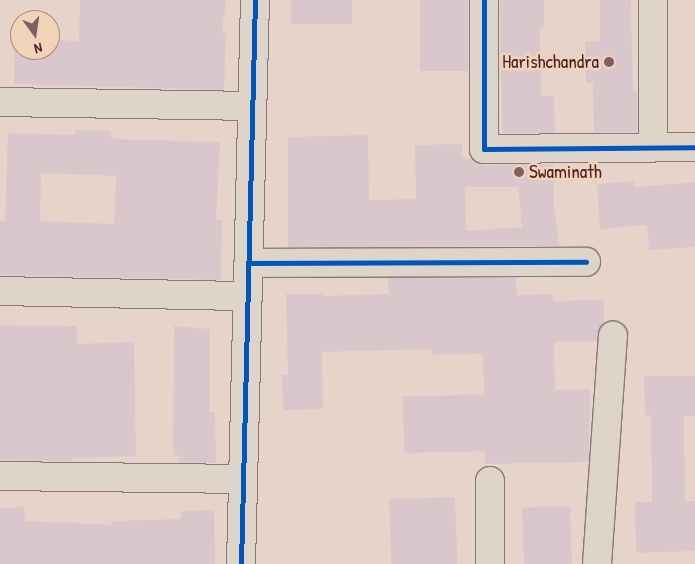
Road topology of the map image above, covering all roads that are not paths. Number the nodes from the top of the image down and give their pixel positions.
1 (255, 0) edge
2 (484, 0) edge
3 (653, 0) edge
4 (0, 102) edge
5 (252, 106) junction
6 (695, 147) edge
7 (653, 148) junction
8 (586, 262) dead end
9 (248, 263) junction
10 (0, 290) edge
11 (248, 296) junction
12 (613, 336) dead end
13 (0, 476) edge
14 (243, 479) junction
15 (490, 481) dead end
16 (241, 564) edge
17 (490, 564) edge
18 (597, 564) edge

1 - 5 street
2 - 7 street
3 - 7 street
4 - 5 street
5 - 9 street
6 - 7 street
8 - 9 street
9 - 11 street
10 - 11 street
11 - 14 street
12 - 18 street
13 - 14 street
14 - 16 street
15 - 17 street

